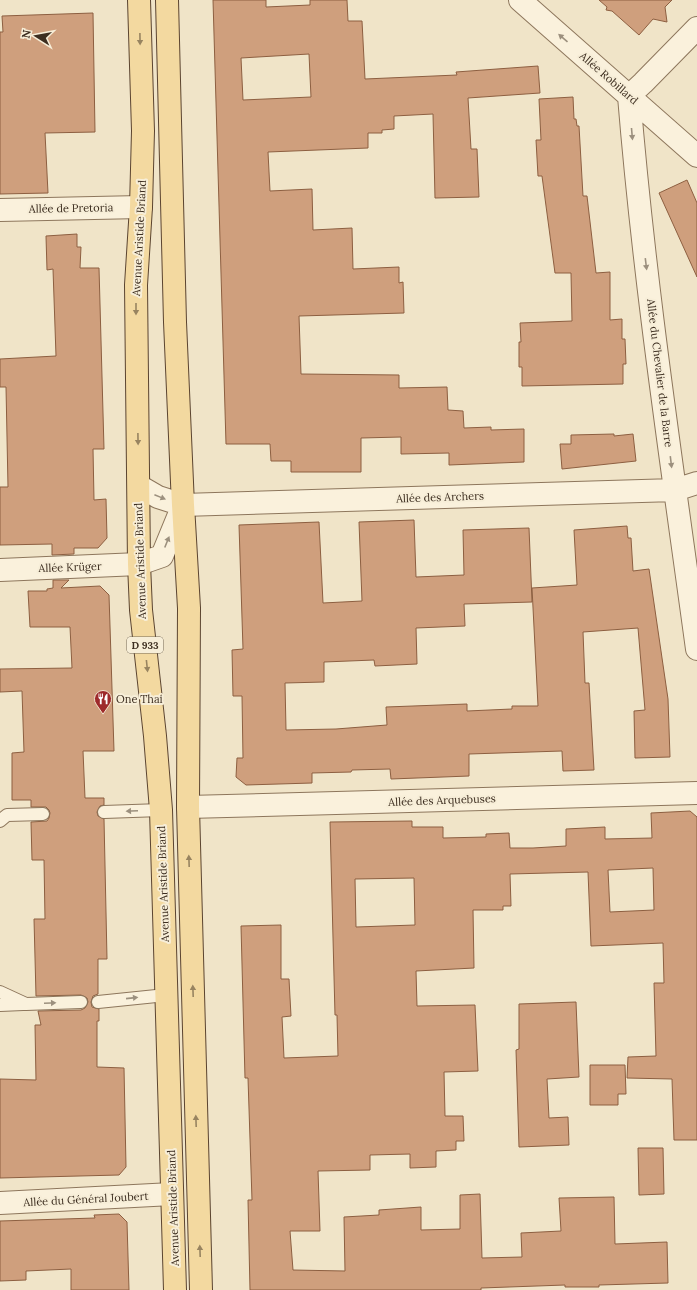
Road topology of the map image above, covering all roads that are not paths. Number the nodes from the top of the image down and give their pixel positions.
1 (140, 0) edge
2 (167, 0) edge
3 (520, 0) edge
4 (697, 28) edge
5 (629, 96) junction
6 (697, 156) edge
7 (141, 207) junction
8 (0, 210) edge
9 (697, 483) edge
10 (138, 486) junction
11 (675, 490) junction
12 (182, 505) junction
13 (139, 564) junction
14 (0, 570) edge
15 (697, 649) edge
16 (697, 793) edge
17 (188, 807) junction
18 (161, 810) junction
19 (104, 812) dead end
20 (43, 814) dead end
21 (2, 817) edge
22 (0, 992) edge
23 (166, 995) junction
24 (81, 1002) dead end
25 (98, 1002) dead end
26 (26, 1004) junction
27 (0, 1005) edge
28 (172, 1194) junction
29 (0, 1203) edge
30 (175, 1290) edge
31 (201, 1290) edge

1 -> 7 main road, Avenue Aristide Briand / D 933
2 - 12 main road
5 -> 3 street, Allée Robillard
4 - 5 street
5 - 6 street, Allée Robillard
5 -> 11 street, Allée du Chevalier de la Barre
7 - 8 street, Allée de Pretoria
7 -> 10 main road, Avenue Aristide Briand / D 933
9 - 11 street, Allée des Archers
10 -> 12 street
10 - 13 main road, Avenue Aristide Briand / D 933
11 - 12 street, Allée des Archers
11 - 15 street, Allée du Chevalier de la Barre
13 -> 12 street, Allée Krüger
12 - 17 main road
13 - 14 street, Allée Krüger
13 -> 18 main road, Avenue Aristide Briand / D 933
16 - 17 street, Allée des Arquebuses
31 -> 17 main road
18 -> 19 lane
18 - 23 main road, Avenue Aristide Briand / D 933
20 - 21 lane
22 - 26 lane
25 -> 23 lane
23 - 28 main road, Avenue Aristide Briand / D 933
26 -> 24 lane
26 - 27 lane
28 - 29 street, Allée du Général Joubert
28 - 30 main road, Avenue Aristide Briand / D 933

